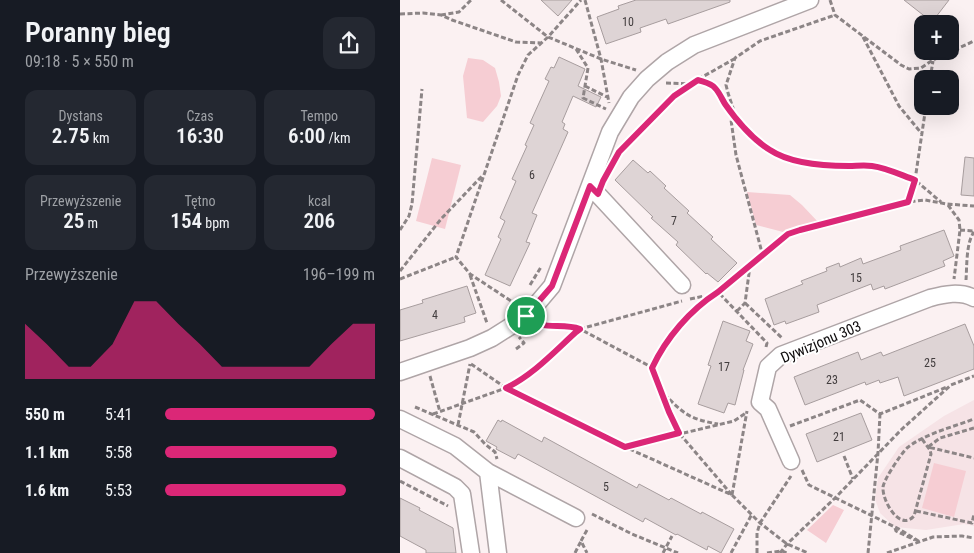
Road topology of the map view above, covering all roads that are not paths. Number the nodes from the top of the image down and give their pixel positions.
1 (810, 0) edge
2 (590, 186) junction
3 (682, 285) dead end
4 (974, 298) edge
5 (400, 372) edge
6 (400, 418) edge
7 (400, 458) edge
8 (795, 465) road end
9 (488, 472) junction
10 (583, 521) road end
11 (471, 553) edge
12 (498, 553) edge

1 - 2 street
2 - 3 street
2 - 5 street
4 - 8 street, Dywizjonu 303
6 - 9 street
7 - 11 street
9 - 10 street
9 - 12 street

